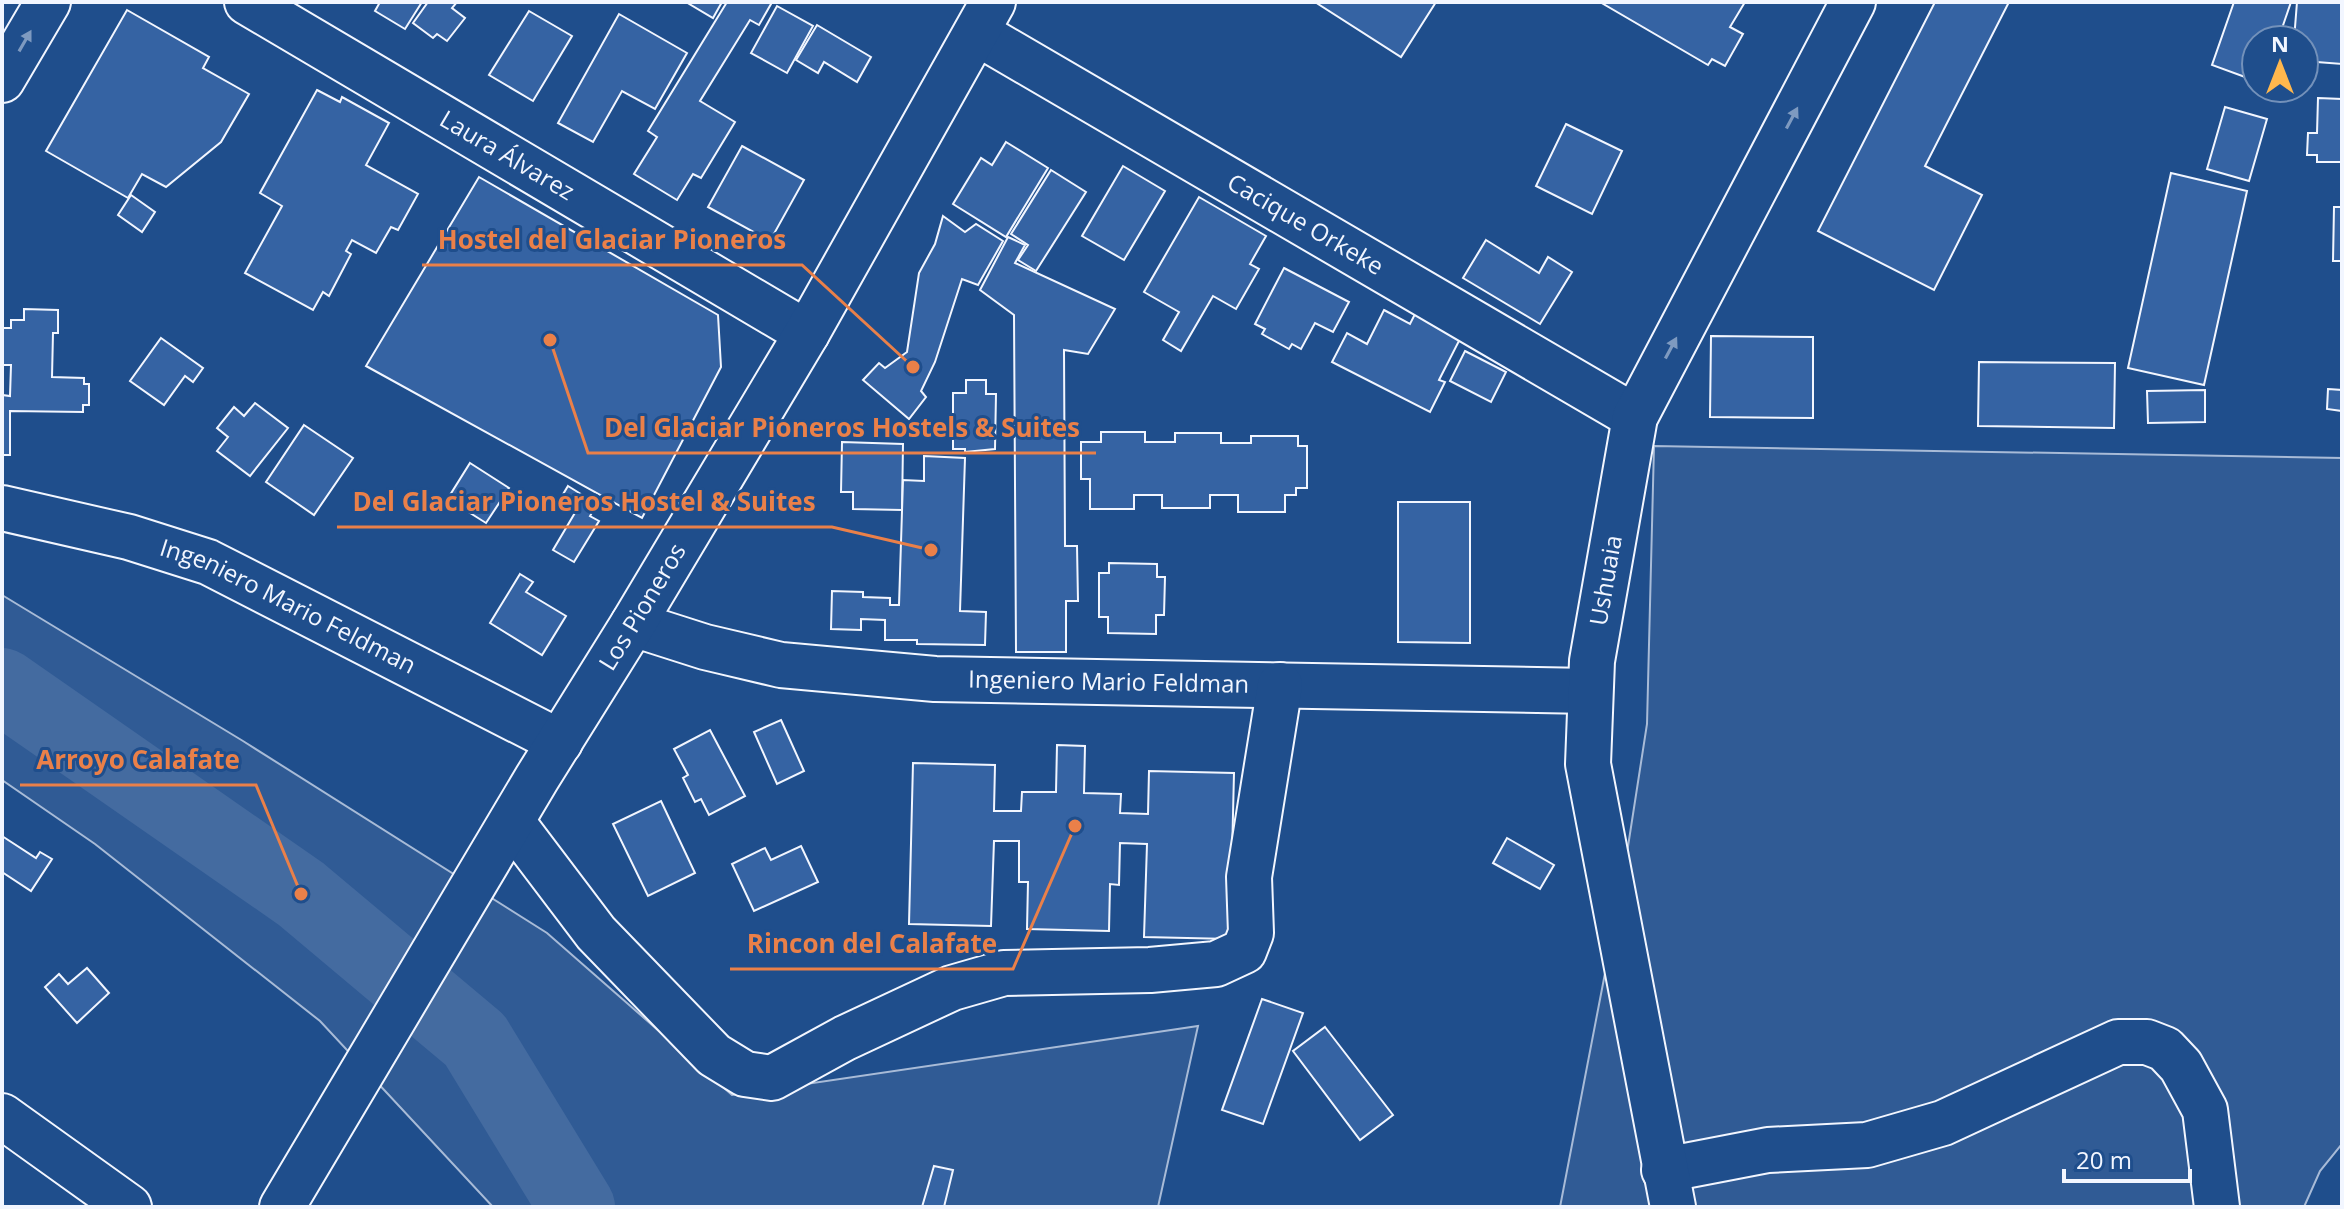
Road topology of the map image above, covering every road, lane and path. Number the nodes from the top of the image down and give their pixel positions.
1 (48, 2) edge
2 (247, 2) edge
3 (1853, 2) edge
4 (985, 17) edge
5 (2, 80) edge
6 (807, 333) junction
7 (1635, 417) junction
8 (2, 508) edge
9 (633, 624) junction
10 (1280, 685) junction
11 (1590, 691) junction
12 (560, 742) junction
13 (512, 822) junction
14 (2, 1116) edge
15 (1669, 1189) edge
16 (129, 1207) edge
17 (282, 1207) edge
18 (2217, 1207) edge

5 -> 1 street
2 - 6 street, Laura Álvarez
7 -> 3 street, Ushuaia
4 - 6 street, Los Pioneros
4 - 7 street, Cacique Orkeke
6 - 9 street, Los Pioneros
7 - 11 street, Ushuaia
8 - 12 street, Ingeniero Mario Feldman
9 - 10 street, Ingeniero Mario Feldman
9 - 12 street, Los Pioneros
10 - 11 street, Ingeniero Mario Feldman
10 - 13 street
11 - 15 street, Ushuaia
12 - 13 street, Los Pioneros
13 - 17 street, Los Pioneros
14 - 16 street
15 - 18 street

